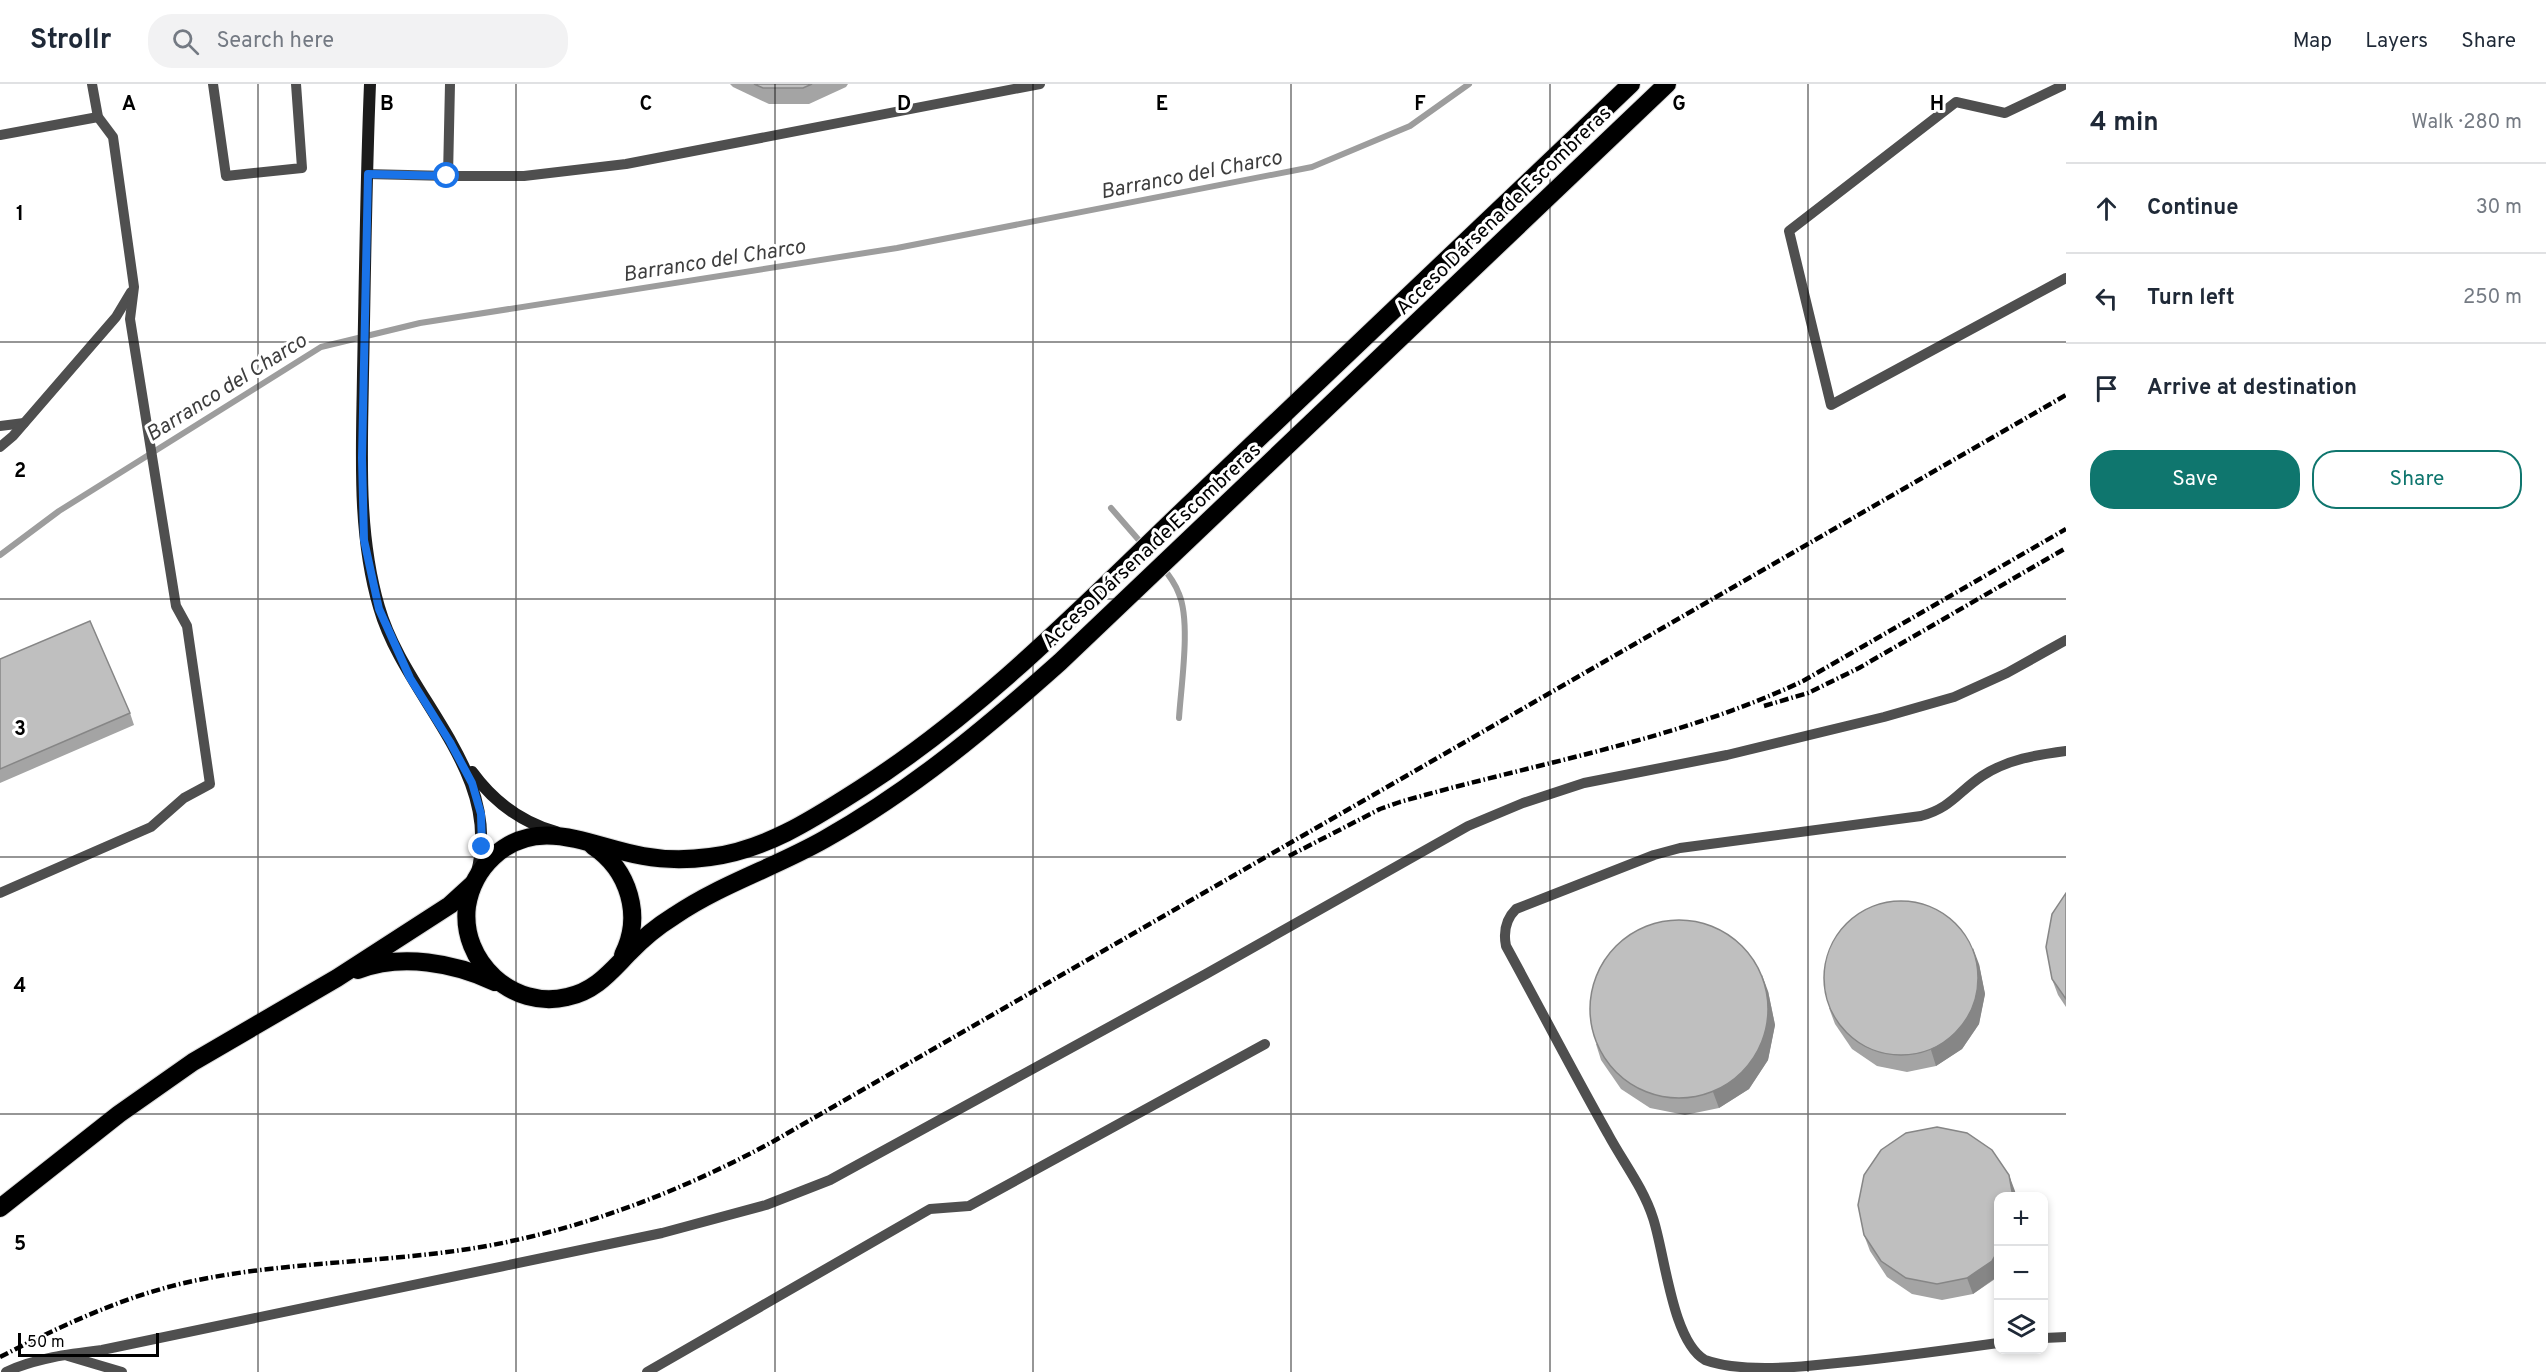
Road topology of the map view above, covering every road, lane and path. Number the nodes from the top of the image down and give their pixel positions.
1 (92, 84) edge
2 (213, 84) edge
3 (296, 84) edge
4 (370, 84) edge
5 (450, 84) edge
6 (1040, 84) edge
7 (1631, 84) edge
8 (1667, 84) edge
9 (2066, 84) edge
10 (98, 117) junction
11 (0, 135) edge
12 (368, 174) junction
13 (447, 176) junction
14 (2066, 278) edge
15 (134, 287) junction
16 (24, 423) junction
17 (0, 426) edge
18 (0, 447) edge
19 (2066, 640) edge
20 (450, 742) junction
21 (2066, 751) edge
22 (576, 839) junction
23 (475, 881) junction
24 (0, 893) edge
25 (614, 969) junction
26 (337, 978) junction
27 (514, 992) junction
28 (1265, 1044) dead end
29 (0, 1208) edge
30 (2066, 1337) edge
31 (2048, 1338) edge
32 (1994, 1344) edge
33 (62, 1355) junction
34 (6, 1372) edge
35 (122, 1372) edge
36 (647, 1372) edge

1 - 10 lane
2 - 3 lane
4 - 12 main road
5 - 13 lane
6 - 13 lane
7 - 22 highway, Acceso Dársena de Escombreras
8 - 25 highway, Acceso Dársena de Escombreras
9 - 14 lane
10 - 11 lane
10 - 15 lane
12 - 13 lane
12 - 20 main road
15 - 16 lane
15 - 24 lane
16 - 17 lane
16 - 18 lane
19 - 33 lane
20 - 22 main road
20 - 23 main road
21 - 32 lane
22 - 23 highway, Acceso Dársena de Escombreras
22 - 25 highway, Acceso Dársena de Escombreras
23 - 26 highway
23 - 27 highway, Acceso Dársena de Escombreras
25 - 27 highway, Acceso Dársena de Escombreras
26 - 27 highway
26 - 29 highway
28 - 36 lane
30 - 31 lane
33 - 34 lane
33 - 35 lane

